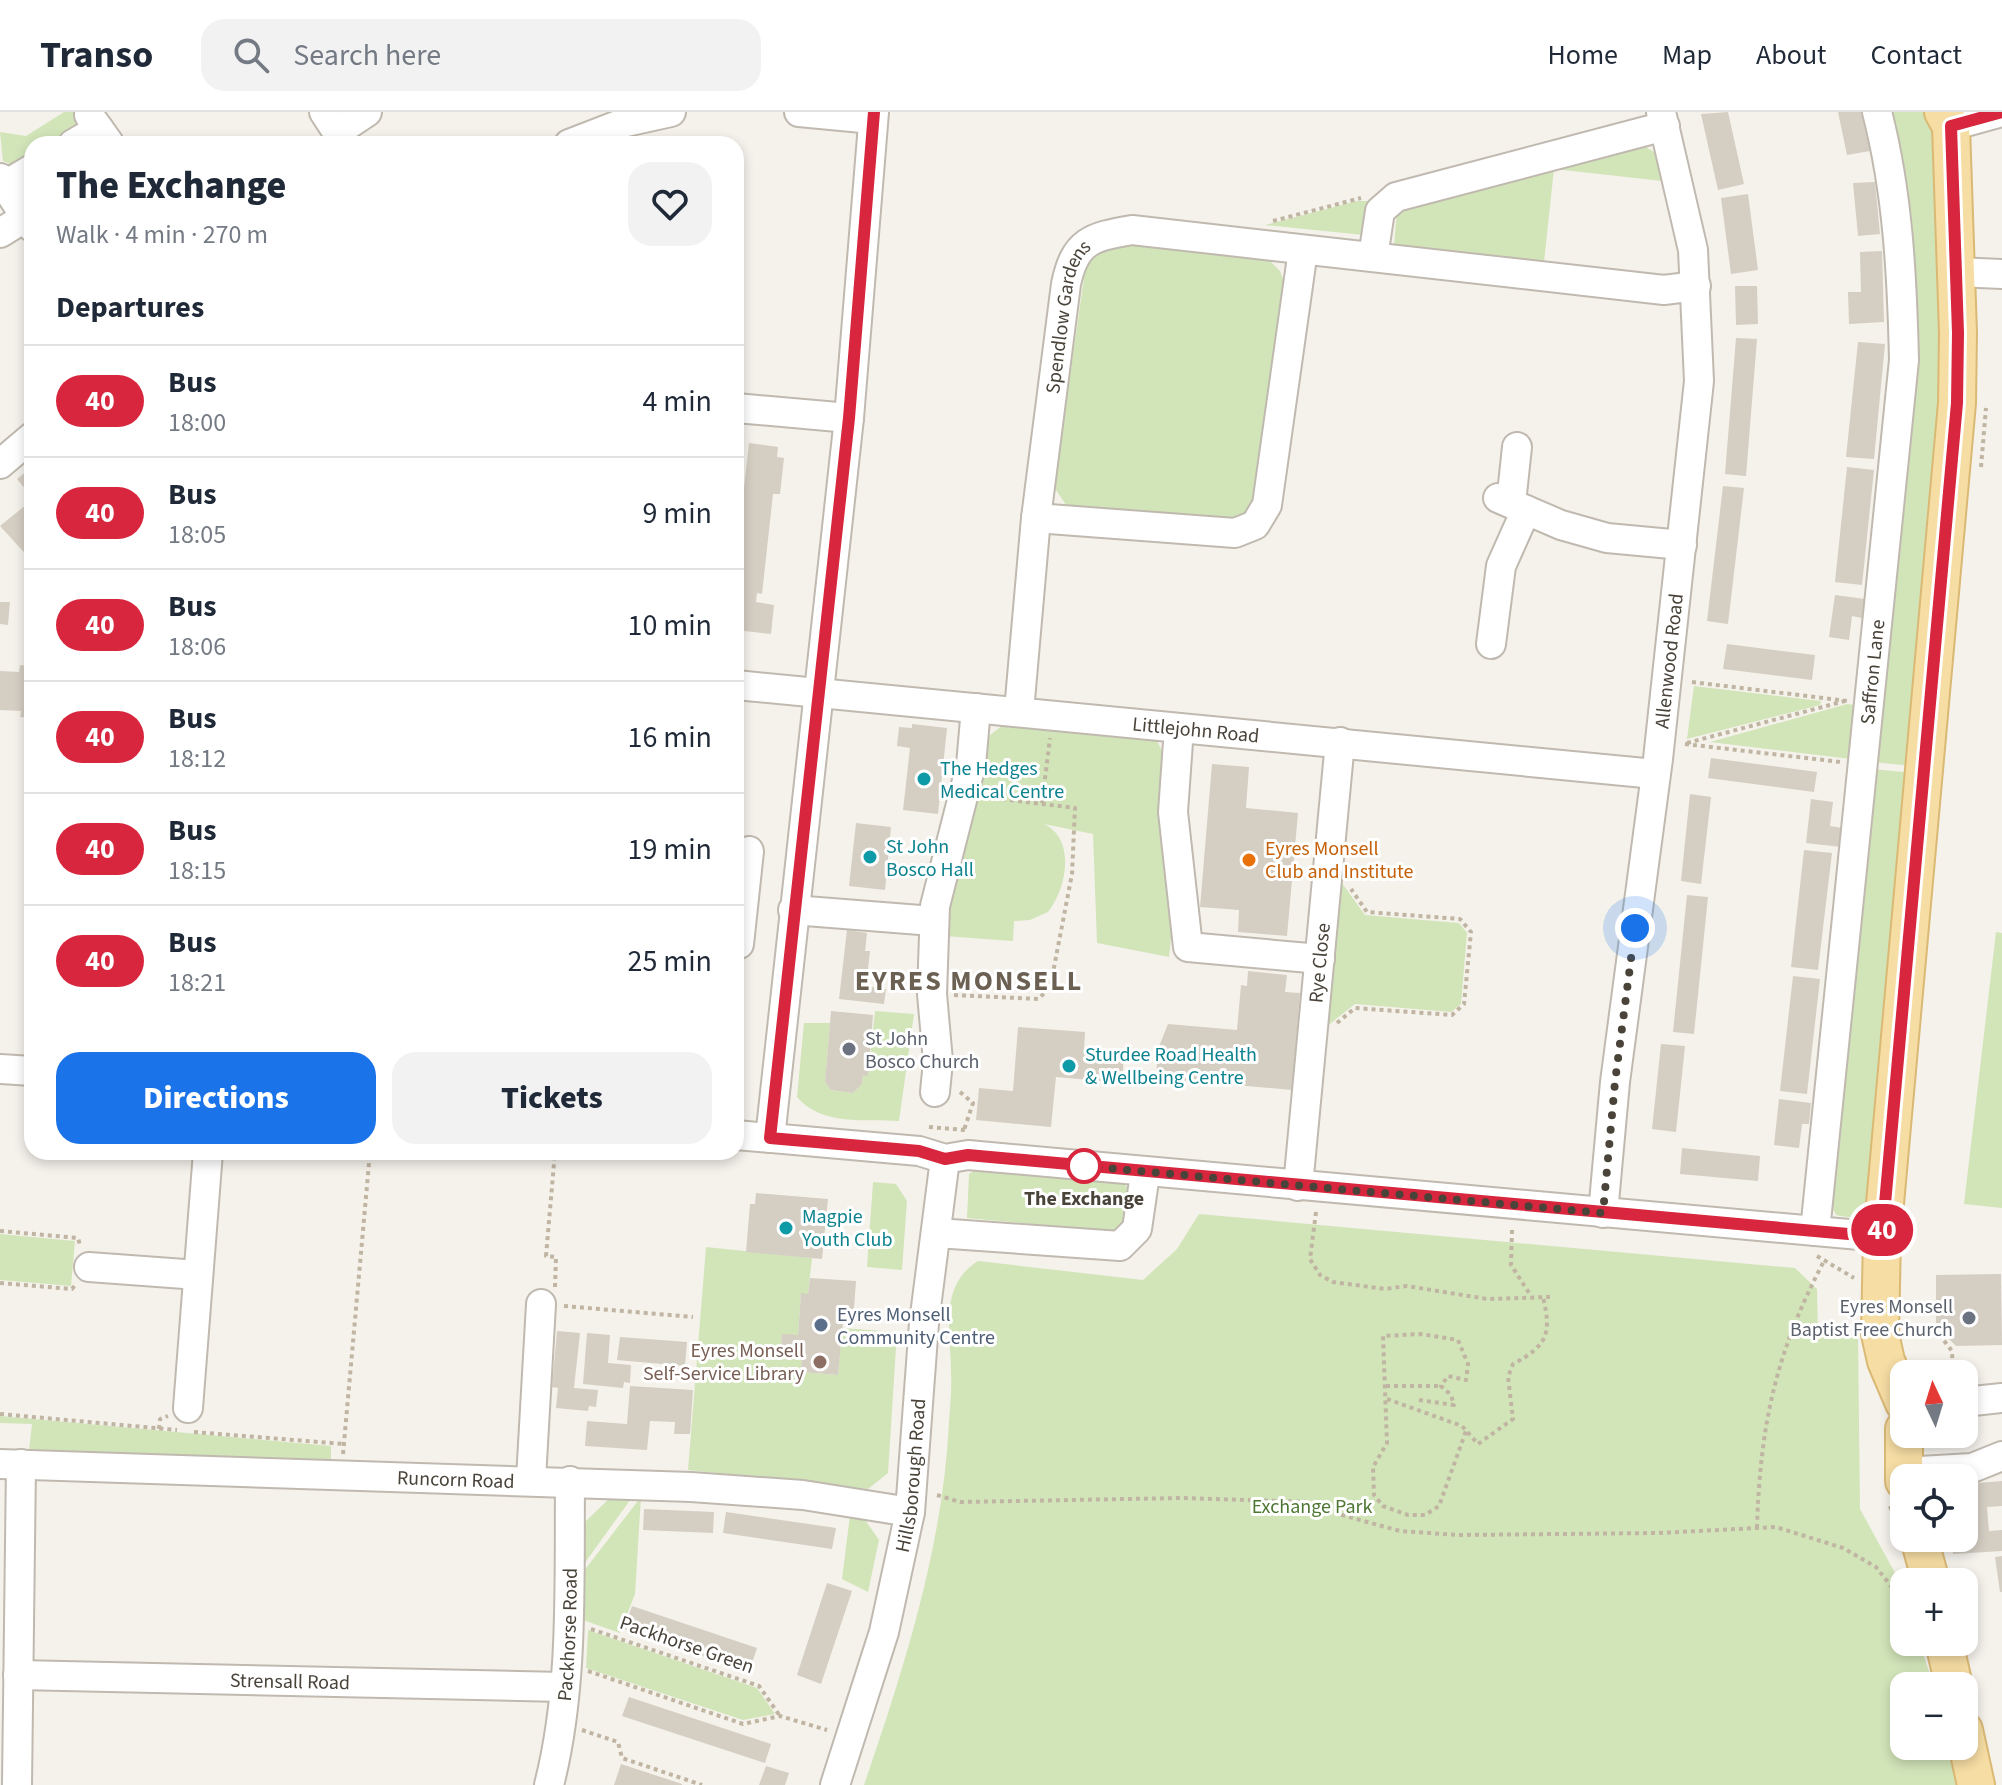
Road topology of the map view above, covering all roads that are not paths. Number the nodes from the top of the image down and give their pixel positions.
1 (367, 112) edge
2 (671, 112) edge
3 (799, 112) edge
4 (1877, 112) edge
5 (2002, 112) edge
6 (873, 116) edge
7 (1663, 119) edge
8 (1947, 119) edge
9 (335, 129) edge
10 (590, 136) edge
11 (24, 172) edge
12 (2, 182) edge
13 (24, 215) edge
14 (24, 224) edge
15 (0, 233) edge
16 (1303, 250) junction
17 (1373, 257) junction
18 (1956, 272) junction
19 (2002, 274) edge
20 (1696, 286) junction
21 (744, 409) edge
22 (849, 418) junction
23 (24, 444) edge
24 (1517, 447) dead end
25 (0, 464) edge
26 (1511, 504) junction
27 (1036, 518) junction
28 (1682, 545) junction
29 (1491, 644) dead end
30 (744, 686) edge
31 (819, 693) junction
32 (976, 708) junction
33 (1019, 711) junction
34 (1179, 728) junction
35 (1340, 742) junction
36 (1655, 774) junction
37 (744, 850) edge
38 (798, 856) junction
39 (793, 910) junction
40 (933, 921) junction
41 (1328, 949) junction
42 (0, 1069) edge
43 (24, 1070) edge
44 (935, 1092) road end
45 (744, 1136) edge
46 (770, 1138) junction
47 (945, 1159) junction
48 (207, 1160) edge
49 (1145, 1174) junction
50 (1298, 1186) junction
51 (1603, 1213) junction
52 (1815, 1231) junction
53 (937, 1233) junction
54 (1882, 1237) junction
55 (89, 1267) road end
56 (198, 1275) junction
57 (547, 1304) road end
58 (1890, 1370) edge
59 (2002, 1398) edge
60 (1978, 1401) edge
61 (188, 1408) dead end
62 (2002, 1456) edge
63 (10, 1464) edge
64 (1978, 1466) edge
65 (531, 1479) junction
66 (570, 1481) junction
67 (910, 1512) junction
68 (18, 1675) junction
69 (565, 1676) junction
70 (1971, 1760) edge
71 (17, 1785) edge
72 (549, 1785) edge
73 (835, 1785) edge
74 (1976, 1785) edge

1 - 9 street
2 - 10 street
3 - 6 street
4 - 52 street, Saffron Lane
5 - 8 street
6 - 22 street
7 - 17 street
7 - 20 street, Allenwood Road
8 - 18 main road
11 - 12 street
12 - 13 street
14 - 15 street
16 - 17 street, Spendlow Gardens
16 - 27 street
16 - 27 street, Spendlow Gardens
17 - 20 street, Spendlow Gardens
18 - 19 street
18 - 54 main road
20 - 28 street, Allenwood Road
21 - 22 street
22 - 31 street
23 - 25 street
24 - 26 street
26 - 28 street
26 - 29 street
27 - 33 street, Spendlow Gardens
28 - 36 street, Allenwood Road
30 - 31 street, Littlejohn Road
31 - 32 street, Littlejohn Road
31 - 38 street
32 - 33 street, Littlejohn Road
32 - 40 street
33 - 34 street, Littlejohn Road
34 - 35 street, Littlejohn Road
34 - 41 street
35 - 36 street, Littlejohn Road
35 - 41 street, Rye Close
36 - 51 street, Allenwood Road
37 - 38 street
38 - 39 street
39 - 40 street
39 - 46 street
40 - 44 street
41 - 50 street, Rye Close
42 - 43 street
45 - 46 street
46 - 47 street
47 - 49 street
47 - 53 street, Hillsborough Road
48 - 56 street
49 - 50 street
49 - 53 street
50 - 51 street
51 - 52 street
52 - 54 street
53 - 67 street, Hillsborough Road
54 - 58 main road
55 - 56 street
56 - 61 street
57 - 65 street
59 - 60 street
62 - 64 street
63 - 65 street, Runcorn Road
63 - 68 street
65 - 66 street, Runcorn Road
66 - 67 street, Runcorn Road
66 - 69 street, Packhorse Road
67 - 73 street, Hillsborough Road
68 - 69 street, Strensall Road
68 - 71 street
69 - 72 street, Packhorse Road
70 - 74 main road

